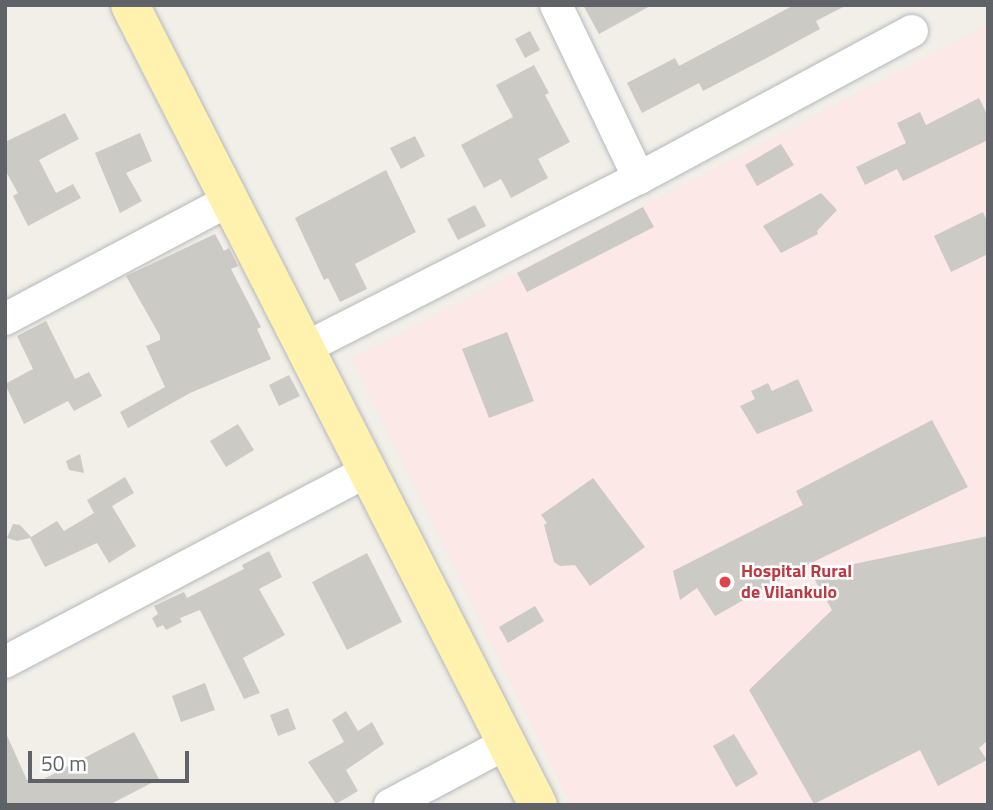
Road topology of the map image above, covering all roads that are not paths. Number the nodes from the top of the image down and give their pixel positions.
1 (130, 5) edge
2 (555, 5) edge
3 (912, 31) dead end
4 (639, 178) junction
5 (230, 200) junction
6 (5, 319) edge
7 (305, 348) junction
8 (368, 471) junction
9 (5, 662) edge
10 (507, 743) junction
11 (390, 805) edge
12 (538, 805) edge

1 - 5 main road
2 - 4 street
3 - 4 street
4 - 7 street
5 - 6 street
5 - 7 main road
7 - 8 main road
8 - 9 street
8 - 10 main road
10 - 11 street
10 - 12 main road

